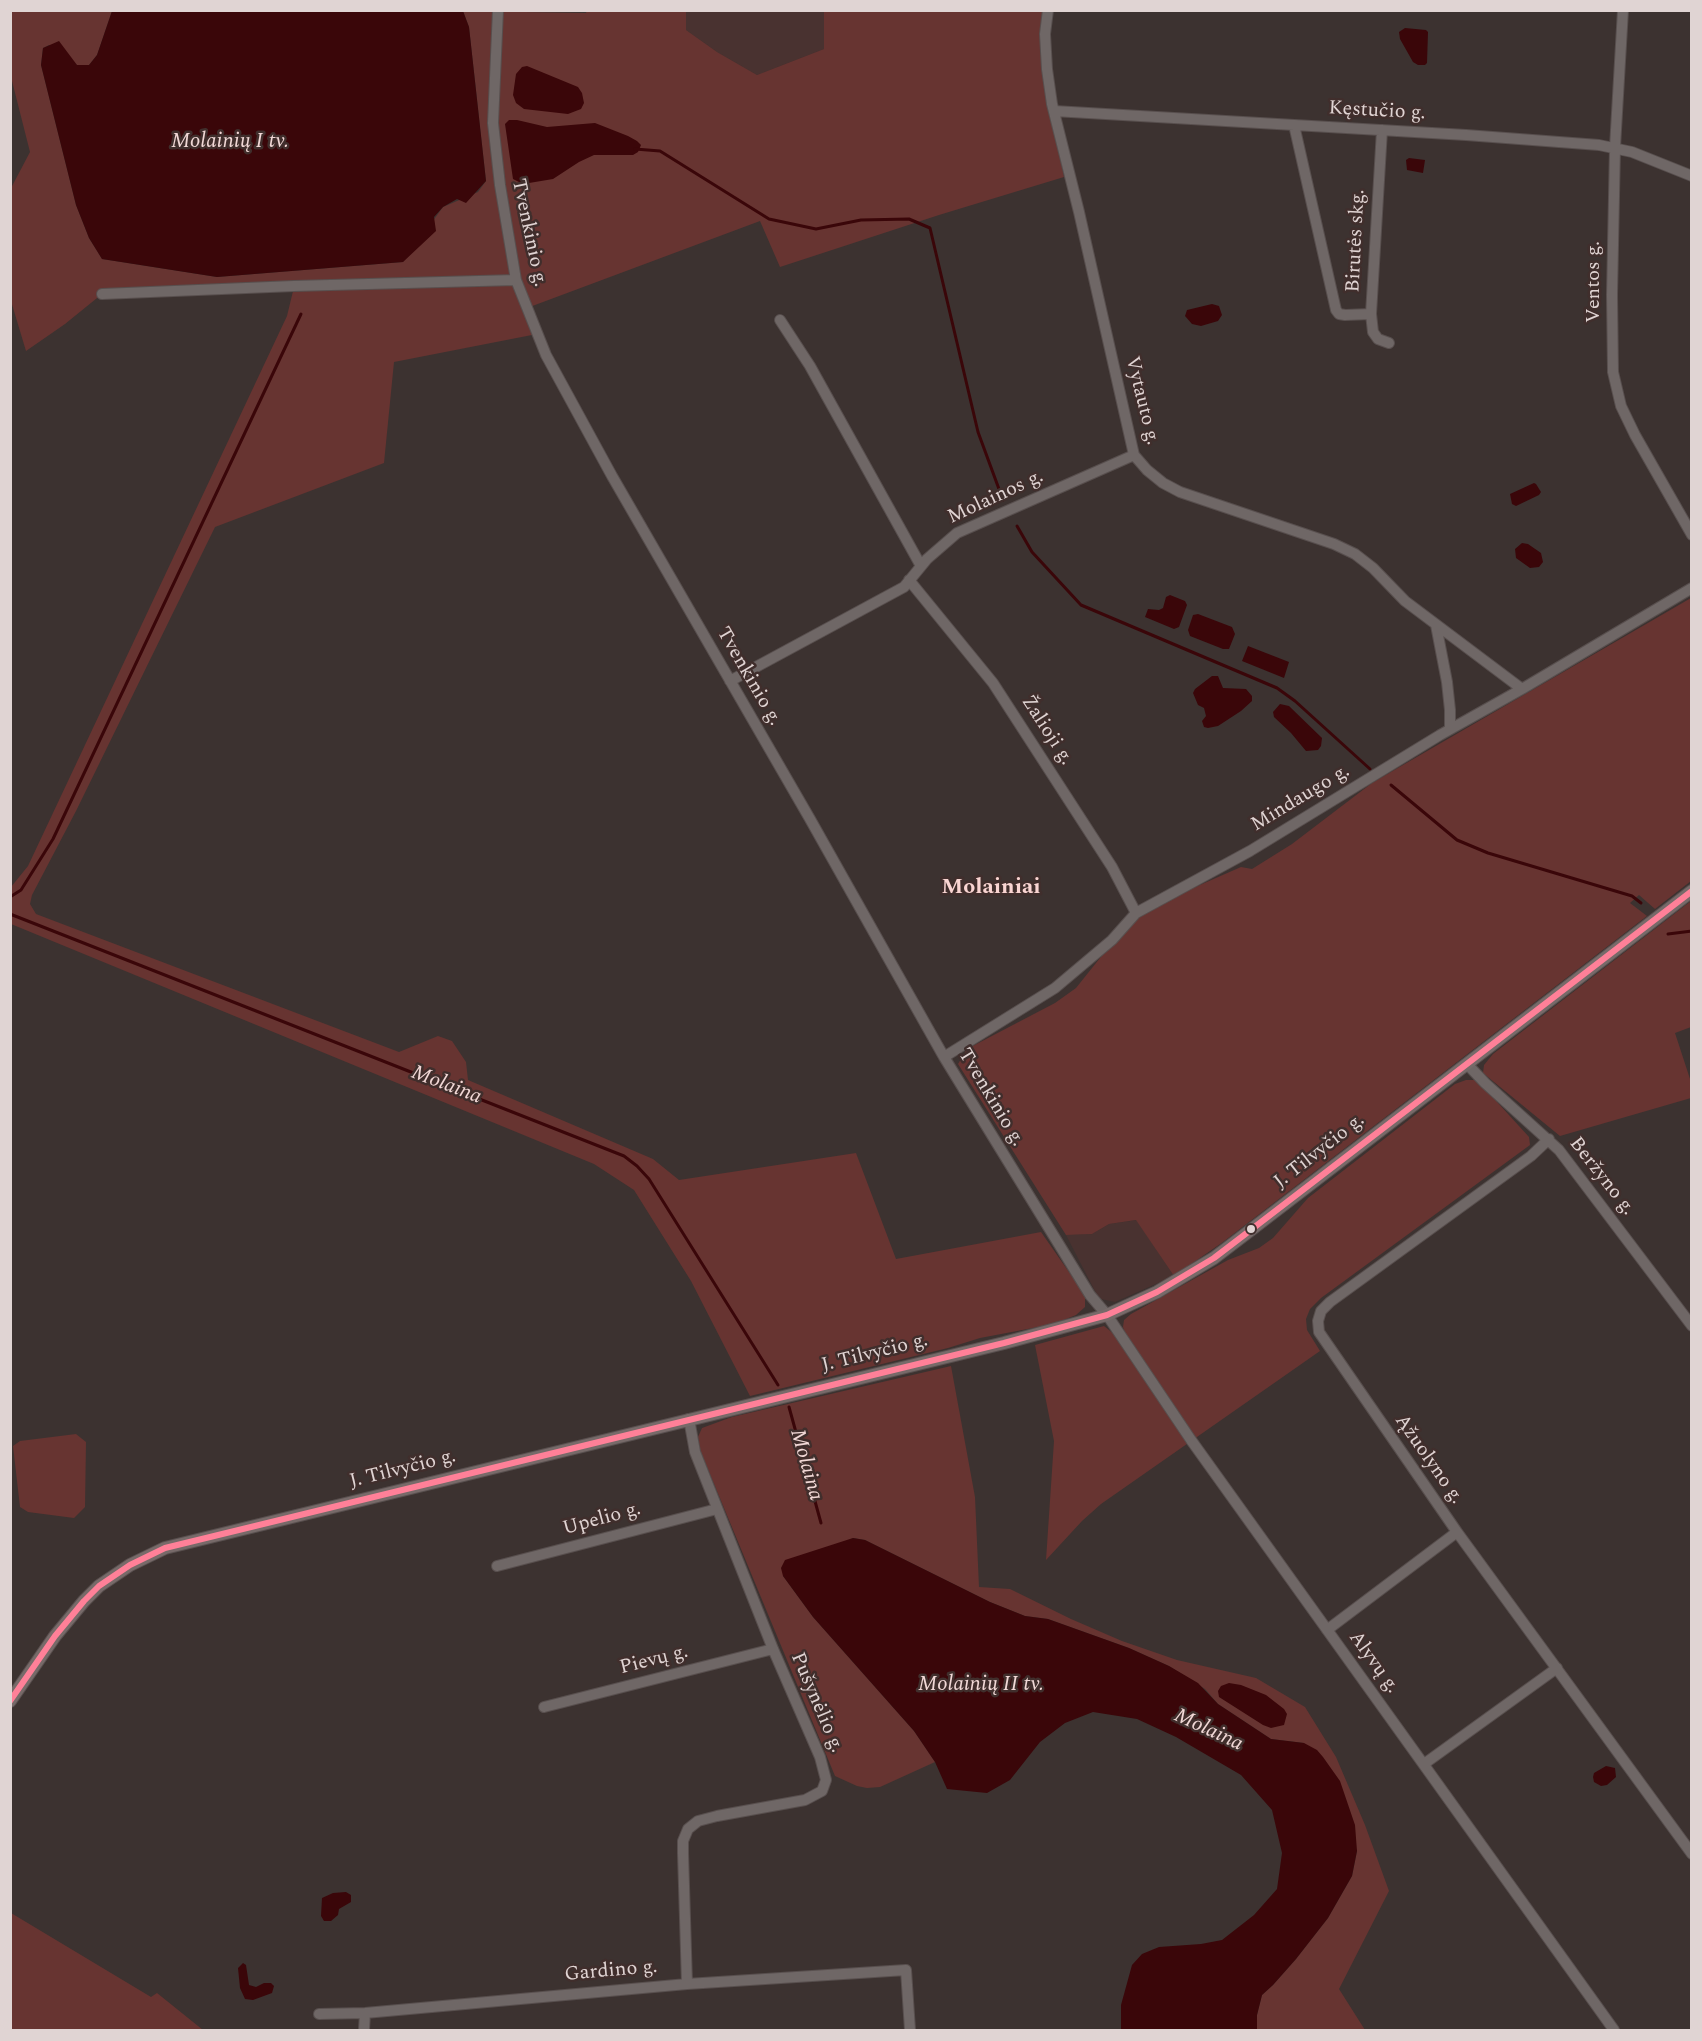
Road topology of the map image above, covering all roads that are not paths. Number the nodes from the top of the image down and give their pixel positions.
1 (498, 10) edge
2 (1048, 10) edge
3 (1623, 10) edge
4 (1054, 111) junction
5 (1294, 125) junction
6 (1382, 130) junction
7 (1615, 147) junction
8 (1692, 176) edge
9 (516, 280) junction
10 (102, 294) dead end
11 (1371, 314) junction
12 (780, 320) dead end
13 (1389, 343) dead end
14 (1134, 455) junction
15 (1692, 535) edge
16 (921, 566) junction
17 (909, 580) junction
18 (1692, 588) edge
19 (1436, 624) junction
20 (730, 681) junction
21 (1522, 689) junction
22 (1450, 729) junction
23 (1692, 891) edge
24 (1136, 913) junction
25 (944, 1057) junction
26 (1467, 1064) junction
27 (1549, 1140) junction
28 (1107, 1314) junction
29 (1692, 1326) edge
30 (689, 1419) junction
31 (717, 1509) junction
32 (1457, 1532) junction
33 (497, 1566) dead end
34 (1327, 1630) junction
35 (773, 1649) junction
36 (1557, 1668) junction
37 (11, 1700) edge
38 (544, 1707) dead end
39 (1425, 1764) junction
40 (1692, 1854) edge
41 (687, 1984) junction
42 (365, 2013) junction
43 (319, 2014) dead end
44 (364, 2031) edge
45 (910, 2031) edge
46 (1614, 2031) edge

1 - 9 street, Tvenkinio g.
2 - 4 street, Vytauto g.
3 - 7 street, Ventos g.
4 - 5 street, Kęstučio g.
4 - 14 street, Vytauto g.
5 - 6 street, Kęstučio g.
5 - 11 street
6 - 7 street, Kęstučio g.
6 - 11 street, Birutės skg.
7 - 8 street, Kęstučio g.
7 - 15 street, Ventos g.
9 - 10 street
9 - 20 street, Tvenkinio g.
11 - 13 street, Birutės skg.
12 - 16 street
14 - 16 street, Molainos g.
14 - 19 street, Vytauto g.
16 - 17 street, Molainos g.
17 - 20 street, Molainos g.
17 - 24 street, Žalioji g.
18 - 21 street, Mindaugo g.
19 - 21 street, Vytauto g.
19 - 22 street
20 - 25 street, Tvenkinio g.
21 - 22 street, Mindaugo g.
22 - 24 street, Mindaugo g.
23 - 26 main road, J. Tilvyčio g.
24 - 25 street, Mindaugo g.
25 - 28 street, Tvenkinio g.
26 - 27 street, Beržyno g.
26 - 28 main road, J. Tilvyčio g.
27 - 29 street, Beržyno g.
27 - 32 street, Ąžuolyno g.
28 - 30 main road, J. Tilvyčio g.
28 - 34 street, Alyvų g.
30 - 31 street, Pušynėlio g.
30 - 37 main road, J. Tilvyčio g.
31 - 33 street, Upelio g.
31 - 35 street, Pušynėlio g.
32 - 34 street
32 - 36 street, Ąžuolyno g.
34 - 39 street, Alyvų g.
35 - 38 street, Pievų g.
35 - 41 street, Pušynėlio g.
36 - 39 street
36 - 40 street, Ąžuolyno g.
39 - 46 street, Alyvų g.
41 - 42 street, Gardino g.
41 - 45 street, Gardino g.
42 - 43 street, Gardino g.
42 - 44 street

